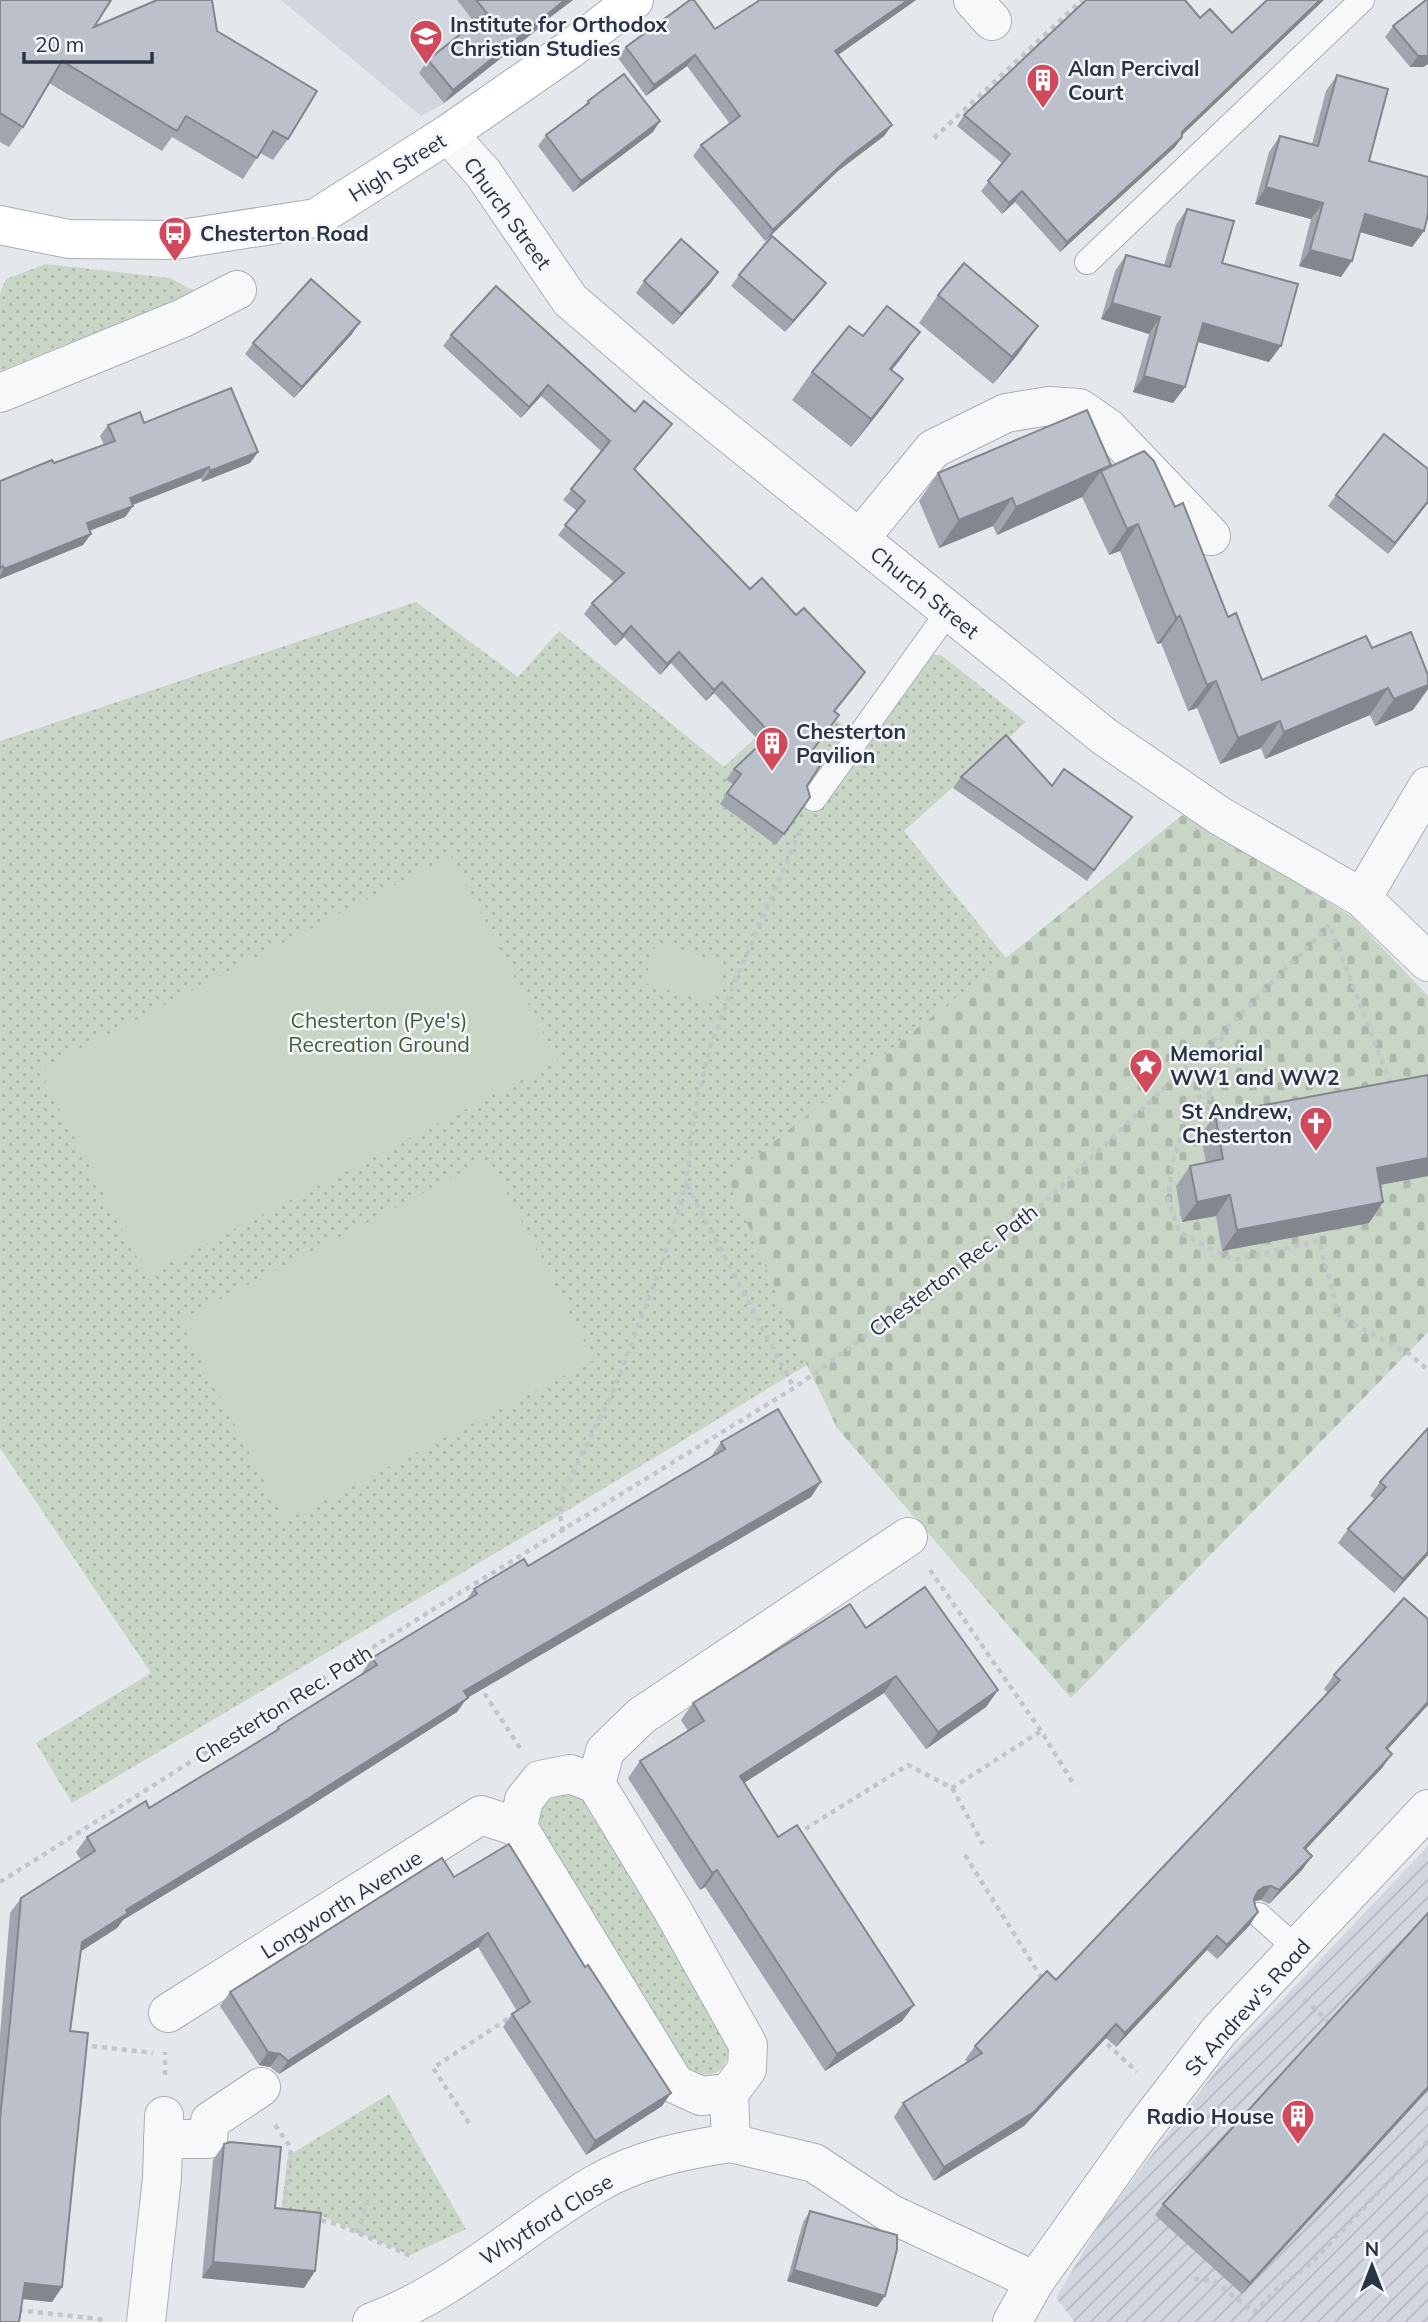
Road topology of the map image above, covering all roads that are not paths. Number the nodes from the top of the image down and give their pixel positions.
1 (634, 0) edge
2 (1362, 0) edge
3 (448, 134) junction
4 (0, 225) edge
5 (1087, 262) dead end
6 (237, 290) dead end
7 (0, 393) edge
8 (1211, 536) dead end
9 (860, 538) junction
10 (948, 612) junction
11 (1428, 786) edge
12 (814, 799) edge
13 (1362, 898) junction
14 (1428, 962) edge
15 (908, 1537) road end
16 (596, 1784) junction
17 (1428, 1809) edge
18 (518, 1827) junction
19 (1259, 1915) edge
20 (1297, 1950) junction
21 (168, 2013) road end
22 (252, 2093) road end
23 (729, 2094) junction
24 (731, 2143) junction
25 (1035, 2281) junction
26 (128, 2321) edge
27 (372, 2322) edge
28 (1012, 2322) edge

1 - 3 street, High Street
2 - 5 lane
3 - 4 street, High Street
3 - 9 street, Church Street
6 - 7 street
8 - 9 street
9 - 10 street, Church Street
10 - 12 lane
10 - 13 street, Church Street
11 - 13 street
13 - 14 street
15 - 16 street
16 - 18 street
16 - 23 street
17 - 20 street, St Andrew's Road
18 - 21 street, Longworth Avenue
18 - 23 street
19 - 20 lane
20 - 25 street, St Andrew's Road
22 - 26 street
23 - 24 street
24 - 25 street
24 - 27 street, Whytford Close
25 - 28 street, St Andrew's Road

